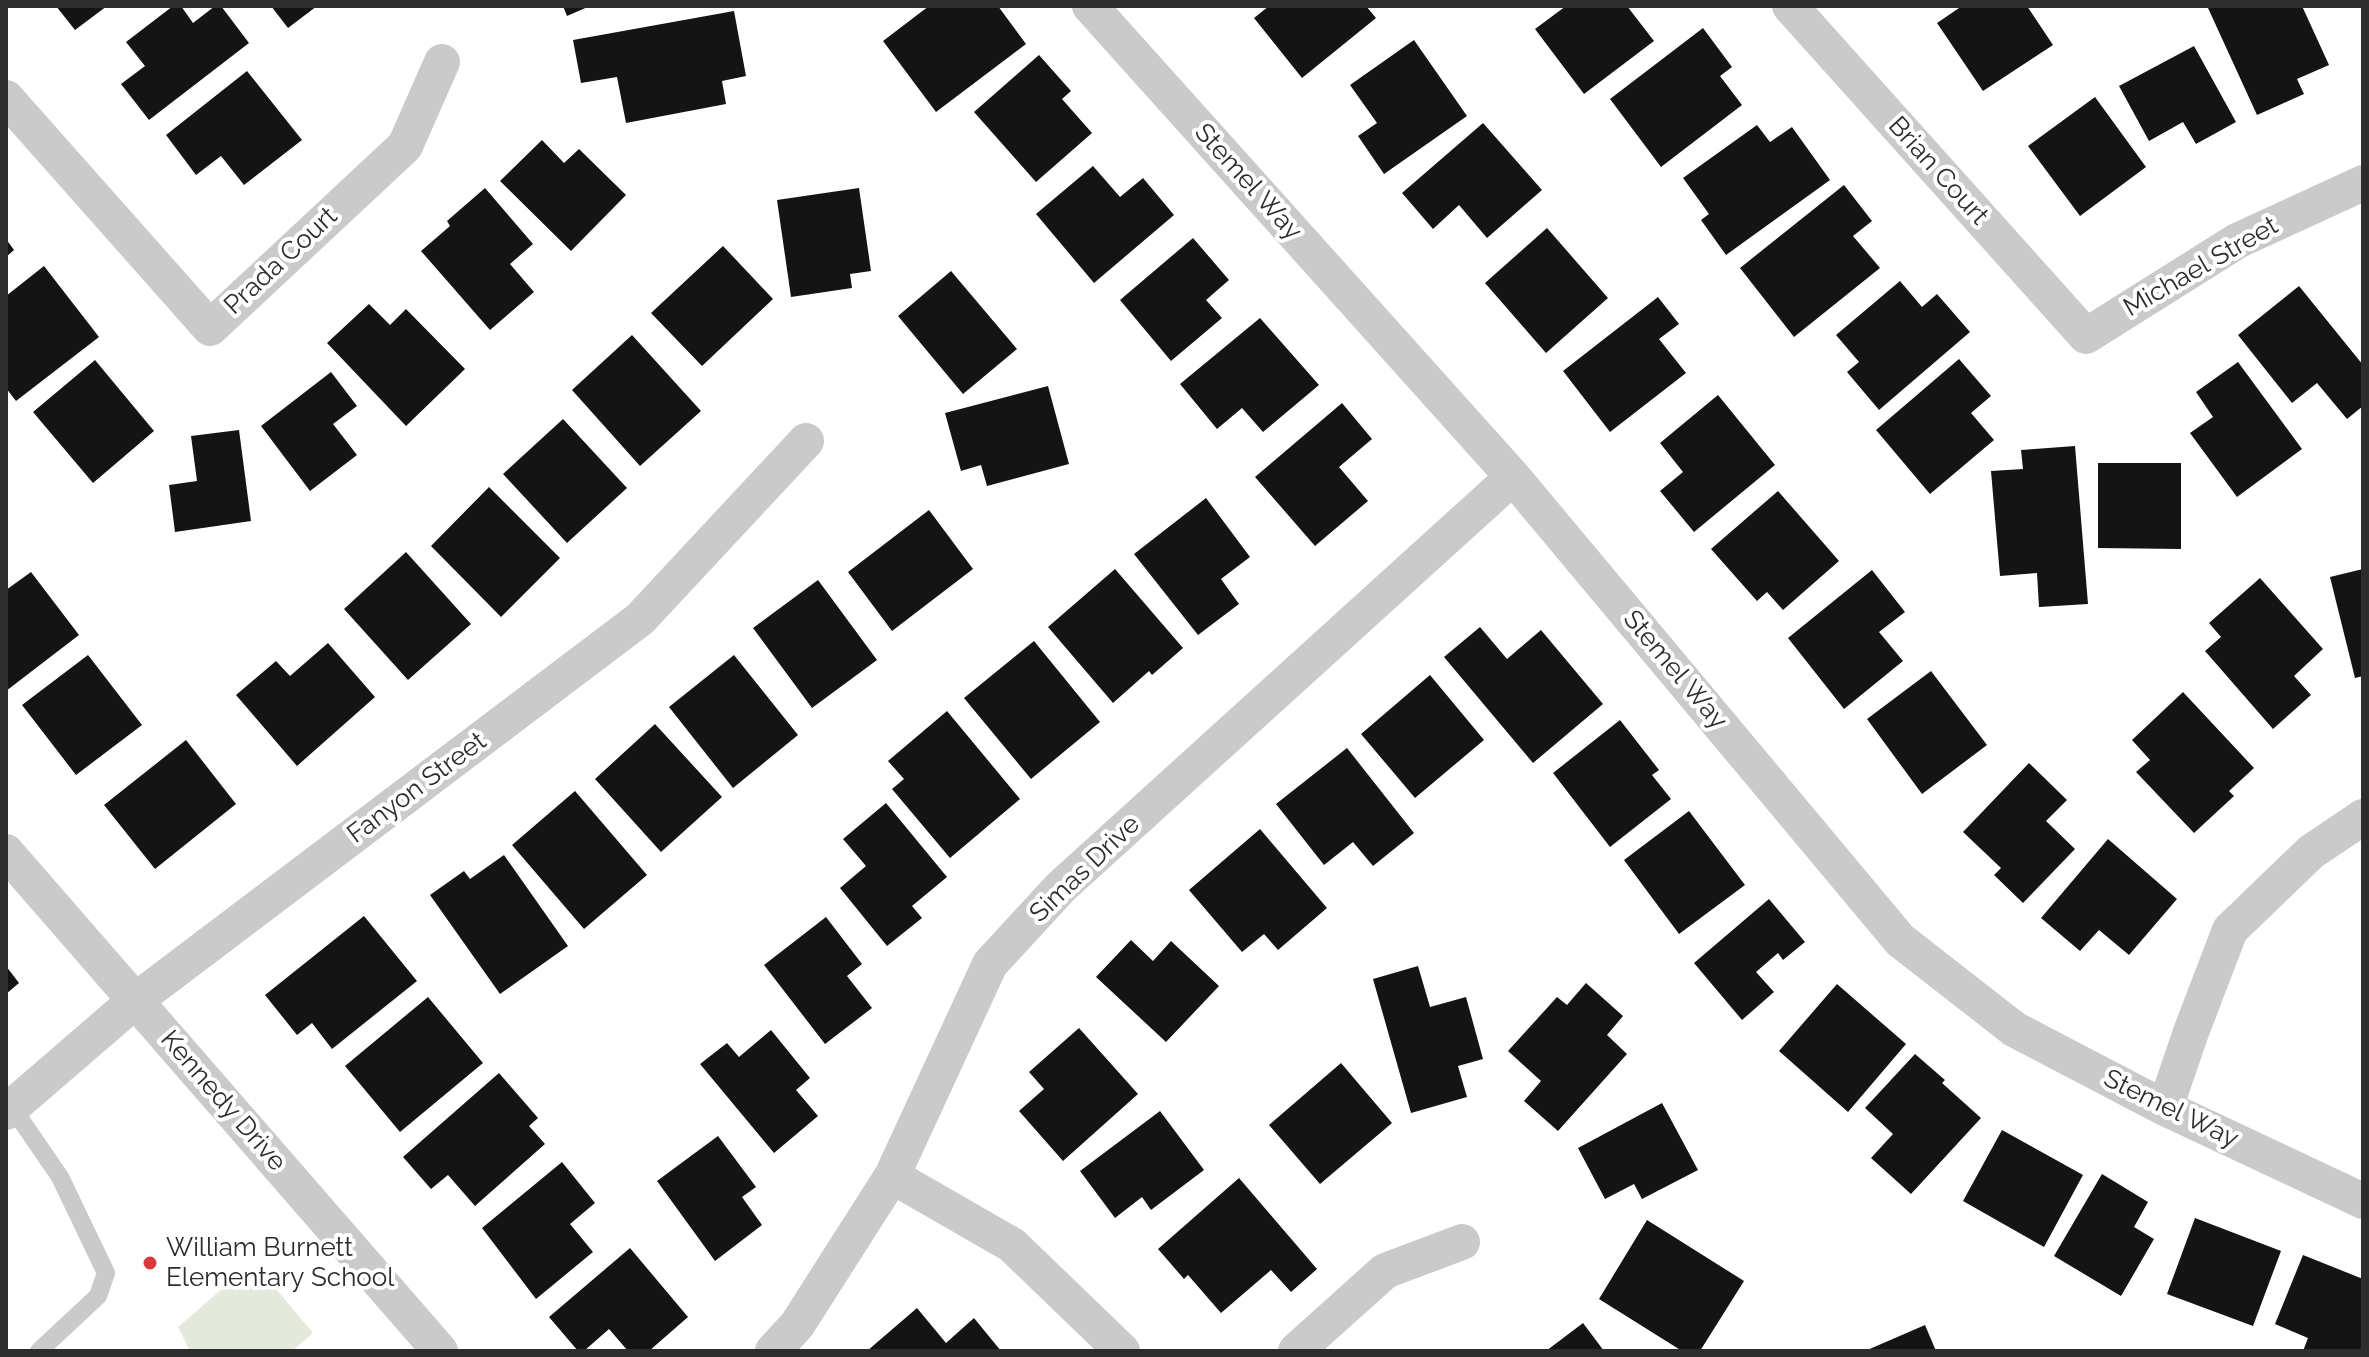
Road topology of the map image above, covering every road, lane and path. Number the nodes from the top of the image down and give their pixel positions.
1 (1090, 6) edge
2 (1790, 6) edge
3 (442, 62) dead end
4 (6, 98) edge
5 (2363, 183) edge
6 (2086, 336) joint
7 (806, 441) dead end
8 (1513, 477) junction
9 (2363, 817) edge
10 (6, 852) edge
11 (136, 1000) junction
12 (2165, 1108) junction
13 (9, 1110) edge
14 (892, 1176) junction
15 (2363, 1201) edge
16 (1462, 1242) dead end
17 (39, 1351) edge
18 (440, 1351) edge
19 (773, 1351) edge
20 (1122, 1351) edge
21 (1296, 1351) edge

1 - 8 street, Stemel Way
2 - 6 street, Brian Court
3 - 4 street, Prada Court
5 - 6 street, Michael Street
7 - 11 street, Fanyon Street
8 - 12 street, Stemel Way
8 - 14 street, Simas Drive
9 - 12 street
10 - 11 street, Kennedy Drive
11 - 13 street, Fanyon Street
11 - 18 street, Kennedy Drive
12 - 15 street, Stemel Way
13 - 17 lane
14 - 19 street, Simas Drive
14 - 20 street
16 - 21 street

